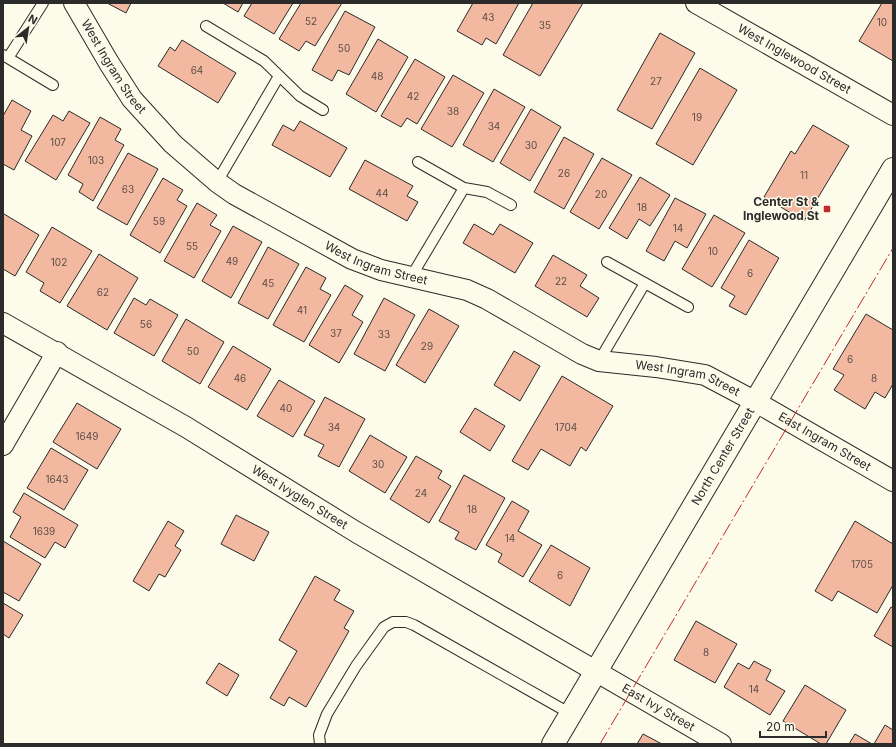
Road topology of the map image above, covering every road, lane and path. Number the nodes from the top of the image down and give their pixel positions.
1 (43, 3) edge
2 (74, 3) edge
3 (696, 3) edge
4 (206, 26) dead end
5 (5, 56) edge
6 (279, 76) junction
7 (53, 85) dead end
8 (323, 110) dead end
9 (893, 115) edge
10 (418, 162) dead end
11 (893, 169) edge
12 (217, 182) junction
13 (464, 188) junction
14 (511, 205) dead end
15 (608, 262) dead end
16 (411, 277) junction
17 (644, 283) junction
18 (688, 307) dead end
19 (3, 323) edge
20 (57, 352) junction
21 (599, 361) junction
22 (756, 402) junction
23 (3, 445) edge
24 (893, 481) edge
25 (596, 672) junction
26 (571, 714) junction
27 (320, 744) edge
28 (553, 744) edge
29 (721, 744) edge

1 - 5 lane
2 - 12 street, West Ingram Street
3 - 9 street, West Inglewood Street
4 - 6 lane
5 - 7 lane
6 - 8 lane
6 - 12 lane
10 - 13 lane
11 - 22 street, North Center Street
12 - 16 street, West Ingram Street
13 - 14 lane
13 - 16 lane
15 - 17 lane
16 - 21 street, West Ingram Street
17 - 18 lane
17 - 21 lane
19 - 20 street, West Ivyglen Street
20 - 23 street
20 - 25 street, West Ivyglen Street
21 - 22 street, West Ingram Street
22 - 24 street, East Ingram Street
22 - 25 street, North Center Street
25 - 26 street, North Center Street
25 - 29 street, East Ivy Street
26 - 27 lane
26 - 28 street, North Center Street

